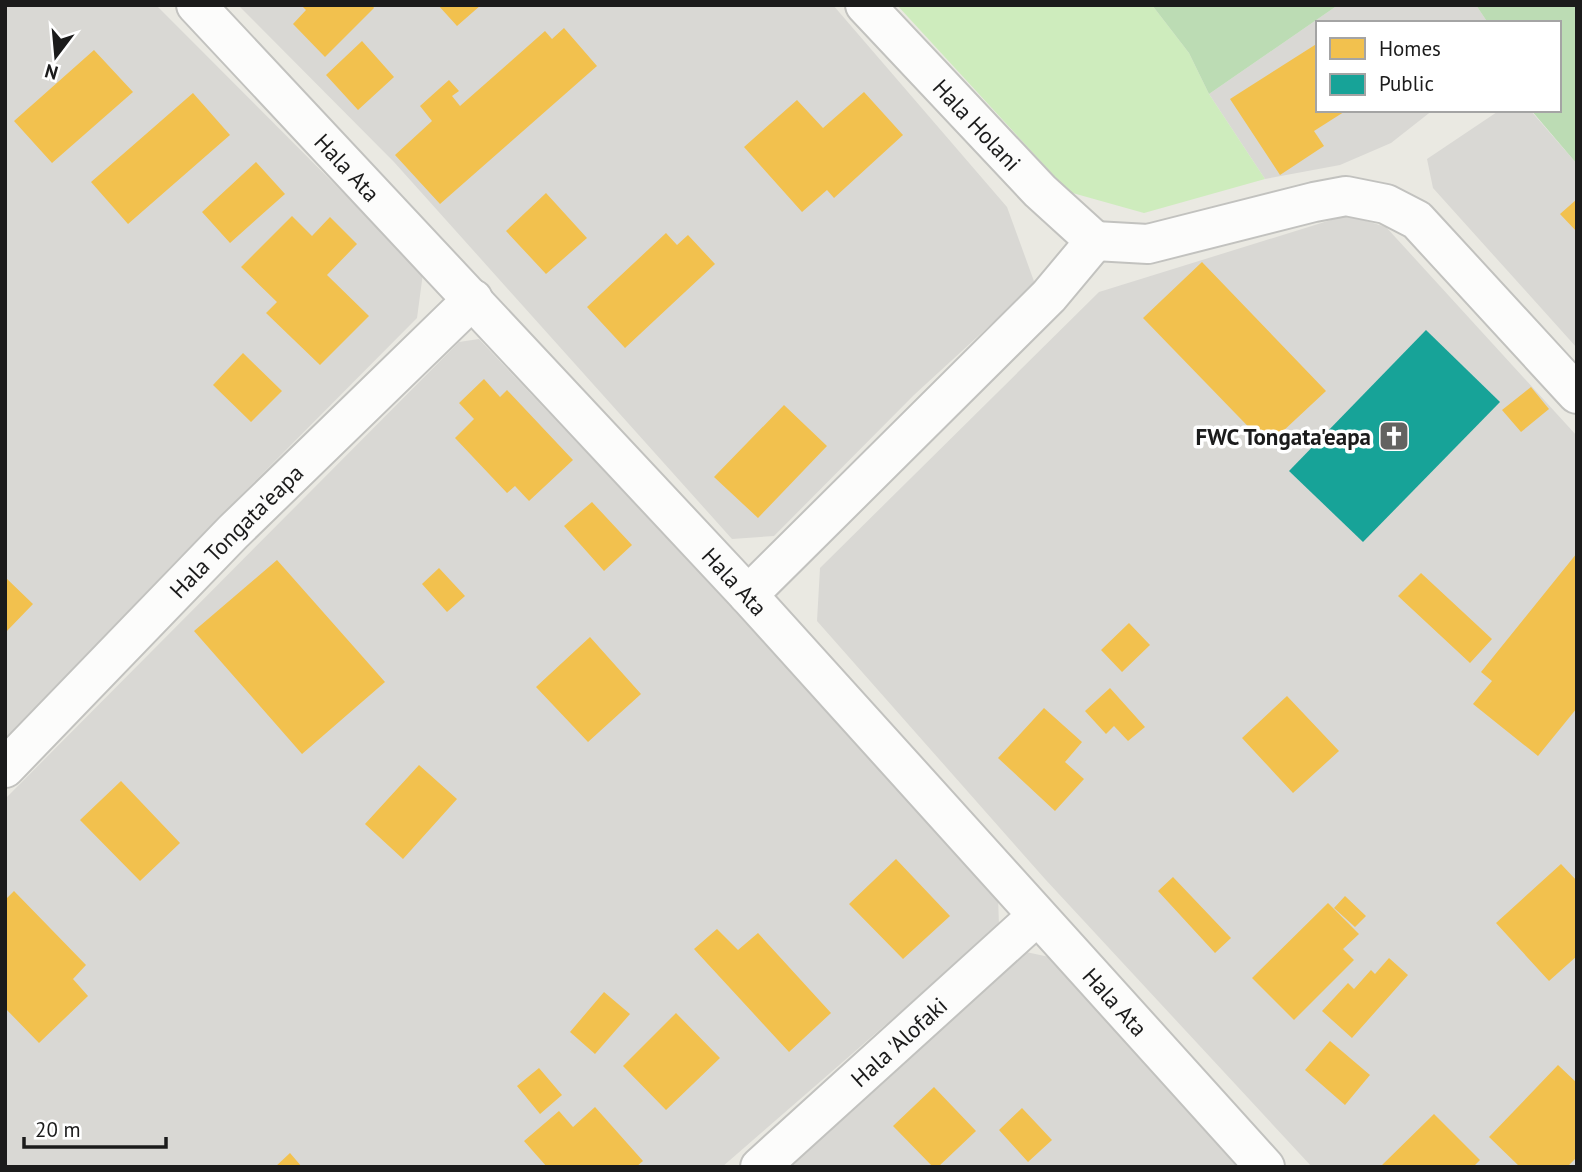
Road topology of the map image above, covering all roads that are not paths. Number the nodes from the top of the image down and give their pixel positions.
1 (196, 5) edge
2 (865, 5) edge
3 (1096, 241) junction
4 (473, 299) junction
5 (1577, 394) edge
6 (748, 595) junction
7 (5, 768) edge
8 (1037, 916) junction
9 (760, 1167) edge
10 (1265, 1167) edge

1 - 4 street, Hala Ata
2 - 3 street, Hala Holani
3 - 5 street
3 - 6 street
4 - 6 street, Hala Ata
4 - 7 street, Hala Tongata'eapa
6 - 8 street, Hala Ata
8 - 9 street, Hala 'Alofaki
8 - 10 street, Hala Ata

